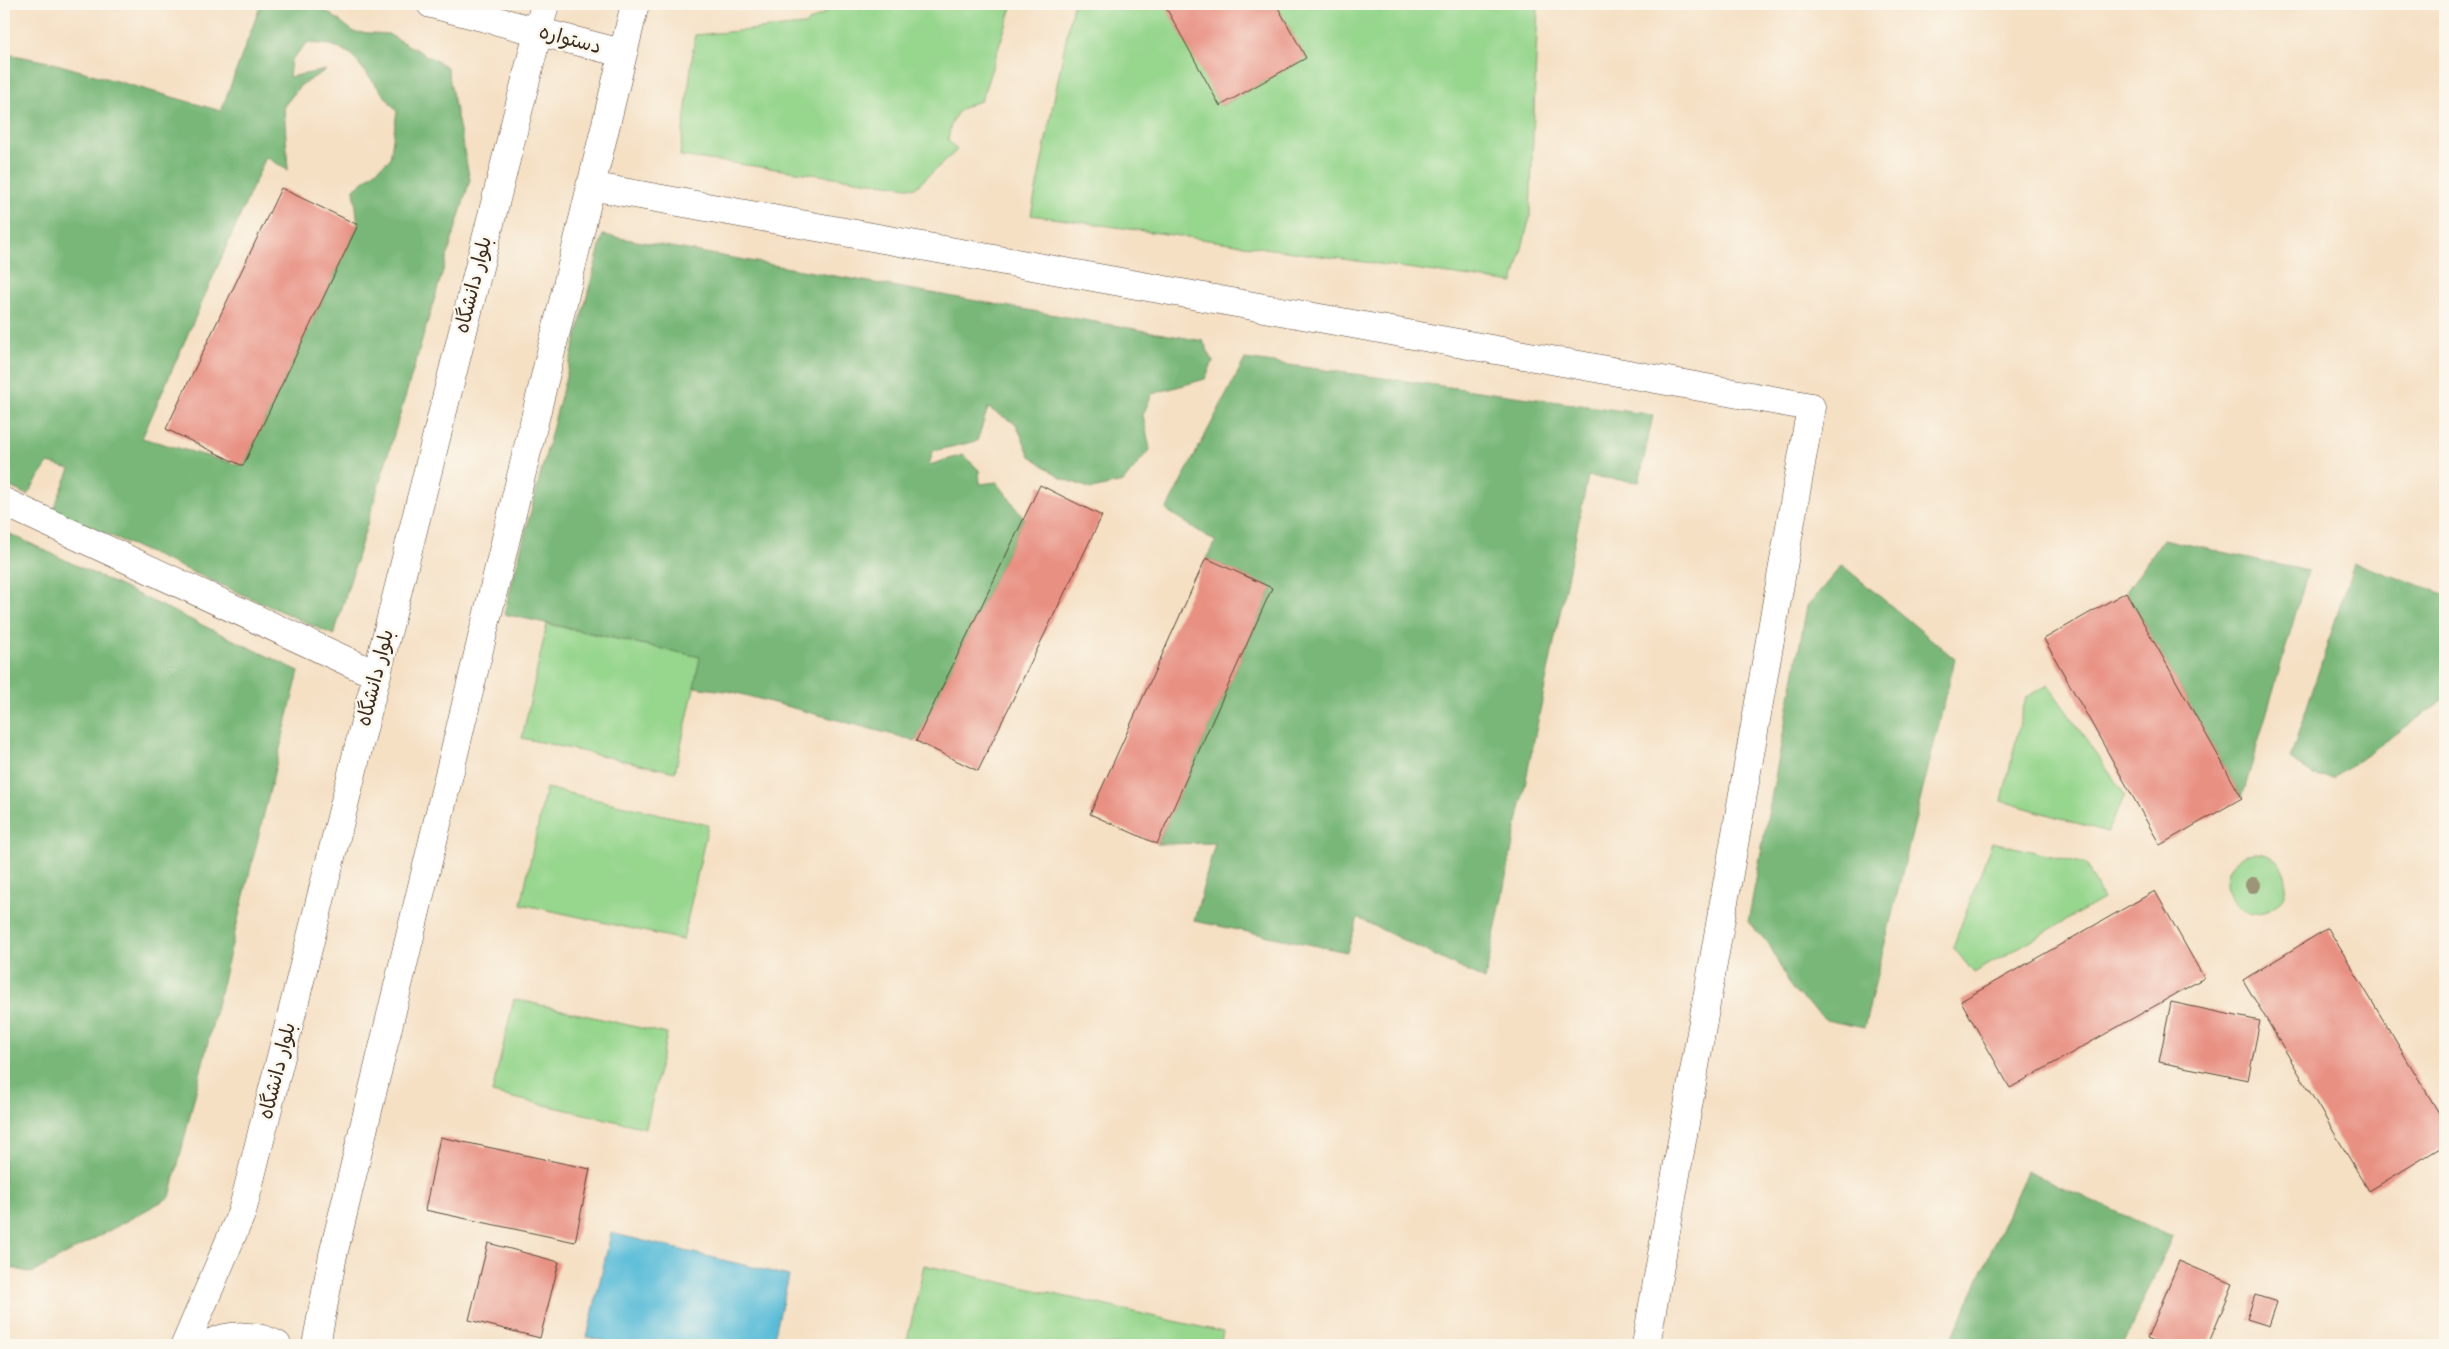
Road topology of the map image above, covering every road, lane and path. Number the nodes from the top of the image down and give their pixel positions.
1 (431, 4) edge
2 (545, 4) edge
3 (636, 4) edge
4 (537, 31) junction
5 (622, 53) junction
6 (590, 186) junction
7 (4, 502) edge
8 (376, 675) junction
9 (185, 1345) edge
10 (207, 1345) edge
11 (277, 1345) edge
12 (316, 1345) edge
13 (1646, 1345) edge

1 - 4 lane, دستواره
2 - 4 lane, بلوار دانشگاه
3 - 5 lane
4 - 5 lane, دستواره
4 - 8 lane, بلوار دانشگاه
5 - 6 lane
6 - 12 lane
6 - 13 lane
7 - 8 lane
8 - 9 lane, بلوار دانشگاه
10 - 11 lane

